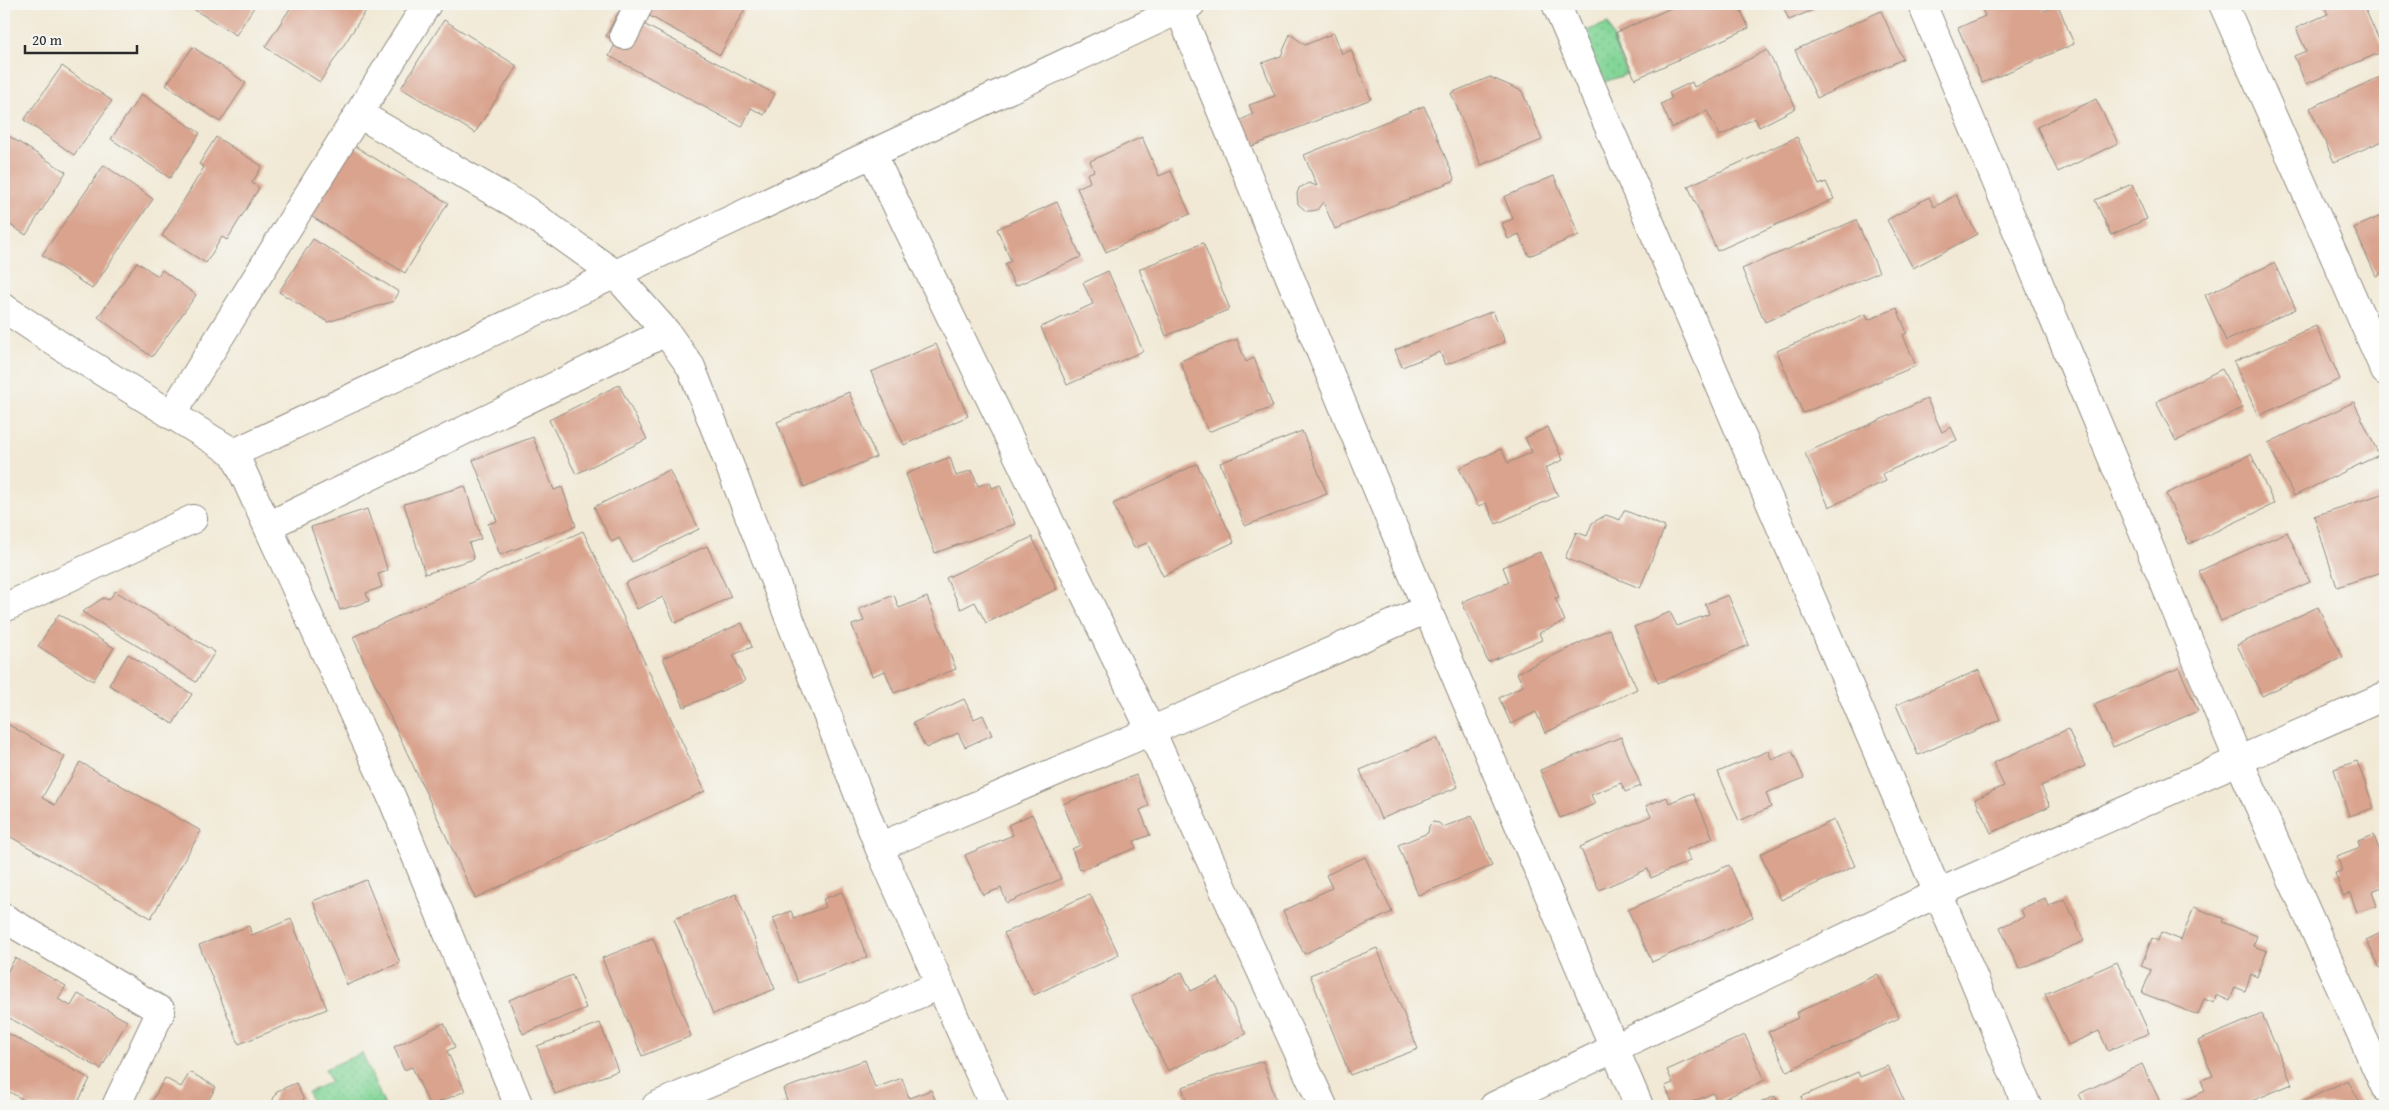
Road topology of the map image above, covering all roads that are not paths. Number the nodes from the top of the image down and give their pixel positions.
1 (427, 4) edge
2 (638, 4) edge
3 (1556, 4) edge
4 (1922, 4) edge
5 (2223, 4) edge
6 (1185, 7) edge
7 (624, 35) dead end
8 (359, 114) junction
9 (872, 154) junction
10 (615, 274) junction
11 (4, 308) edge
12 (666, 332) junction
13 (2385, 371) edge
14 (171, 415) junction
15 (234, 453) junction
16 (193, 519) dead end
17 (268, 526) junction
18 (4, 608) edge
19 (1427, 609) junction
20 (2385, 696) edge
21 (1151, 731) junction
22 (2238, 761) junction
23 (879, 847) junction
24 (1938, 893) junction
25 (4, 918) edge
26 (940, 985) junction
27 (1613, 1049) junction
28 (2385, 1087) edge
29 (672, 1103) edge
30 (116, 1106) edge
31 (520, 1106) edge
32 (994, 1106) edge
33 (1323, 1106) edge
34 (1494, 1106) edge
35 (1639, 1106) edge
36 (2027, 1106) edge

1 - 8 street
2 - 7 street
3 - 24 street
4 - 22 street
5 - 13 street
6 - 9 street
6 - 19 street
8 - 10 street
8 - 14 street
9 - 10 street
9 - 21 street
10 - 12 street
10 - 15 street
11 - 14 street
12 - 17 street
12 - 23 street
14 - 15 street
15 - 17 street
16 - 18 street
17 - 31 street
19 - 21 street
19 - 27 street
20 - 22 street
21 - 23 street
21 - 33 street
22 - 24 street
22 - 28 street
23 - 26 street
24 - 27 street
24 - 36 street
25 - 30 street
26 - 29 street
26 - 32 street
27 - 34 street
27 - 35 street

